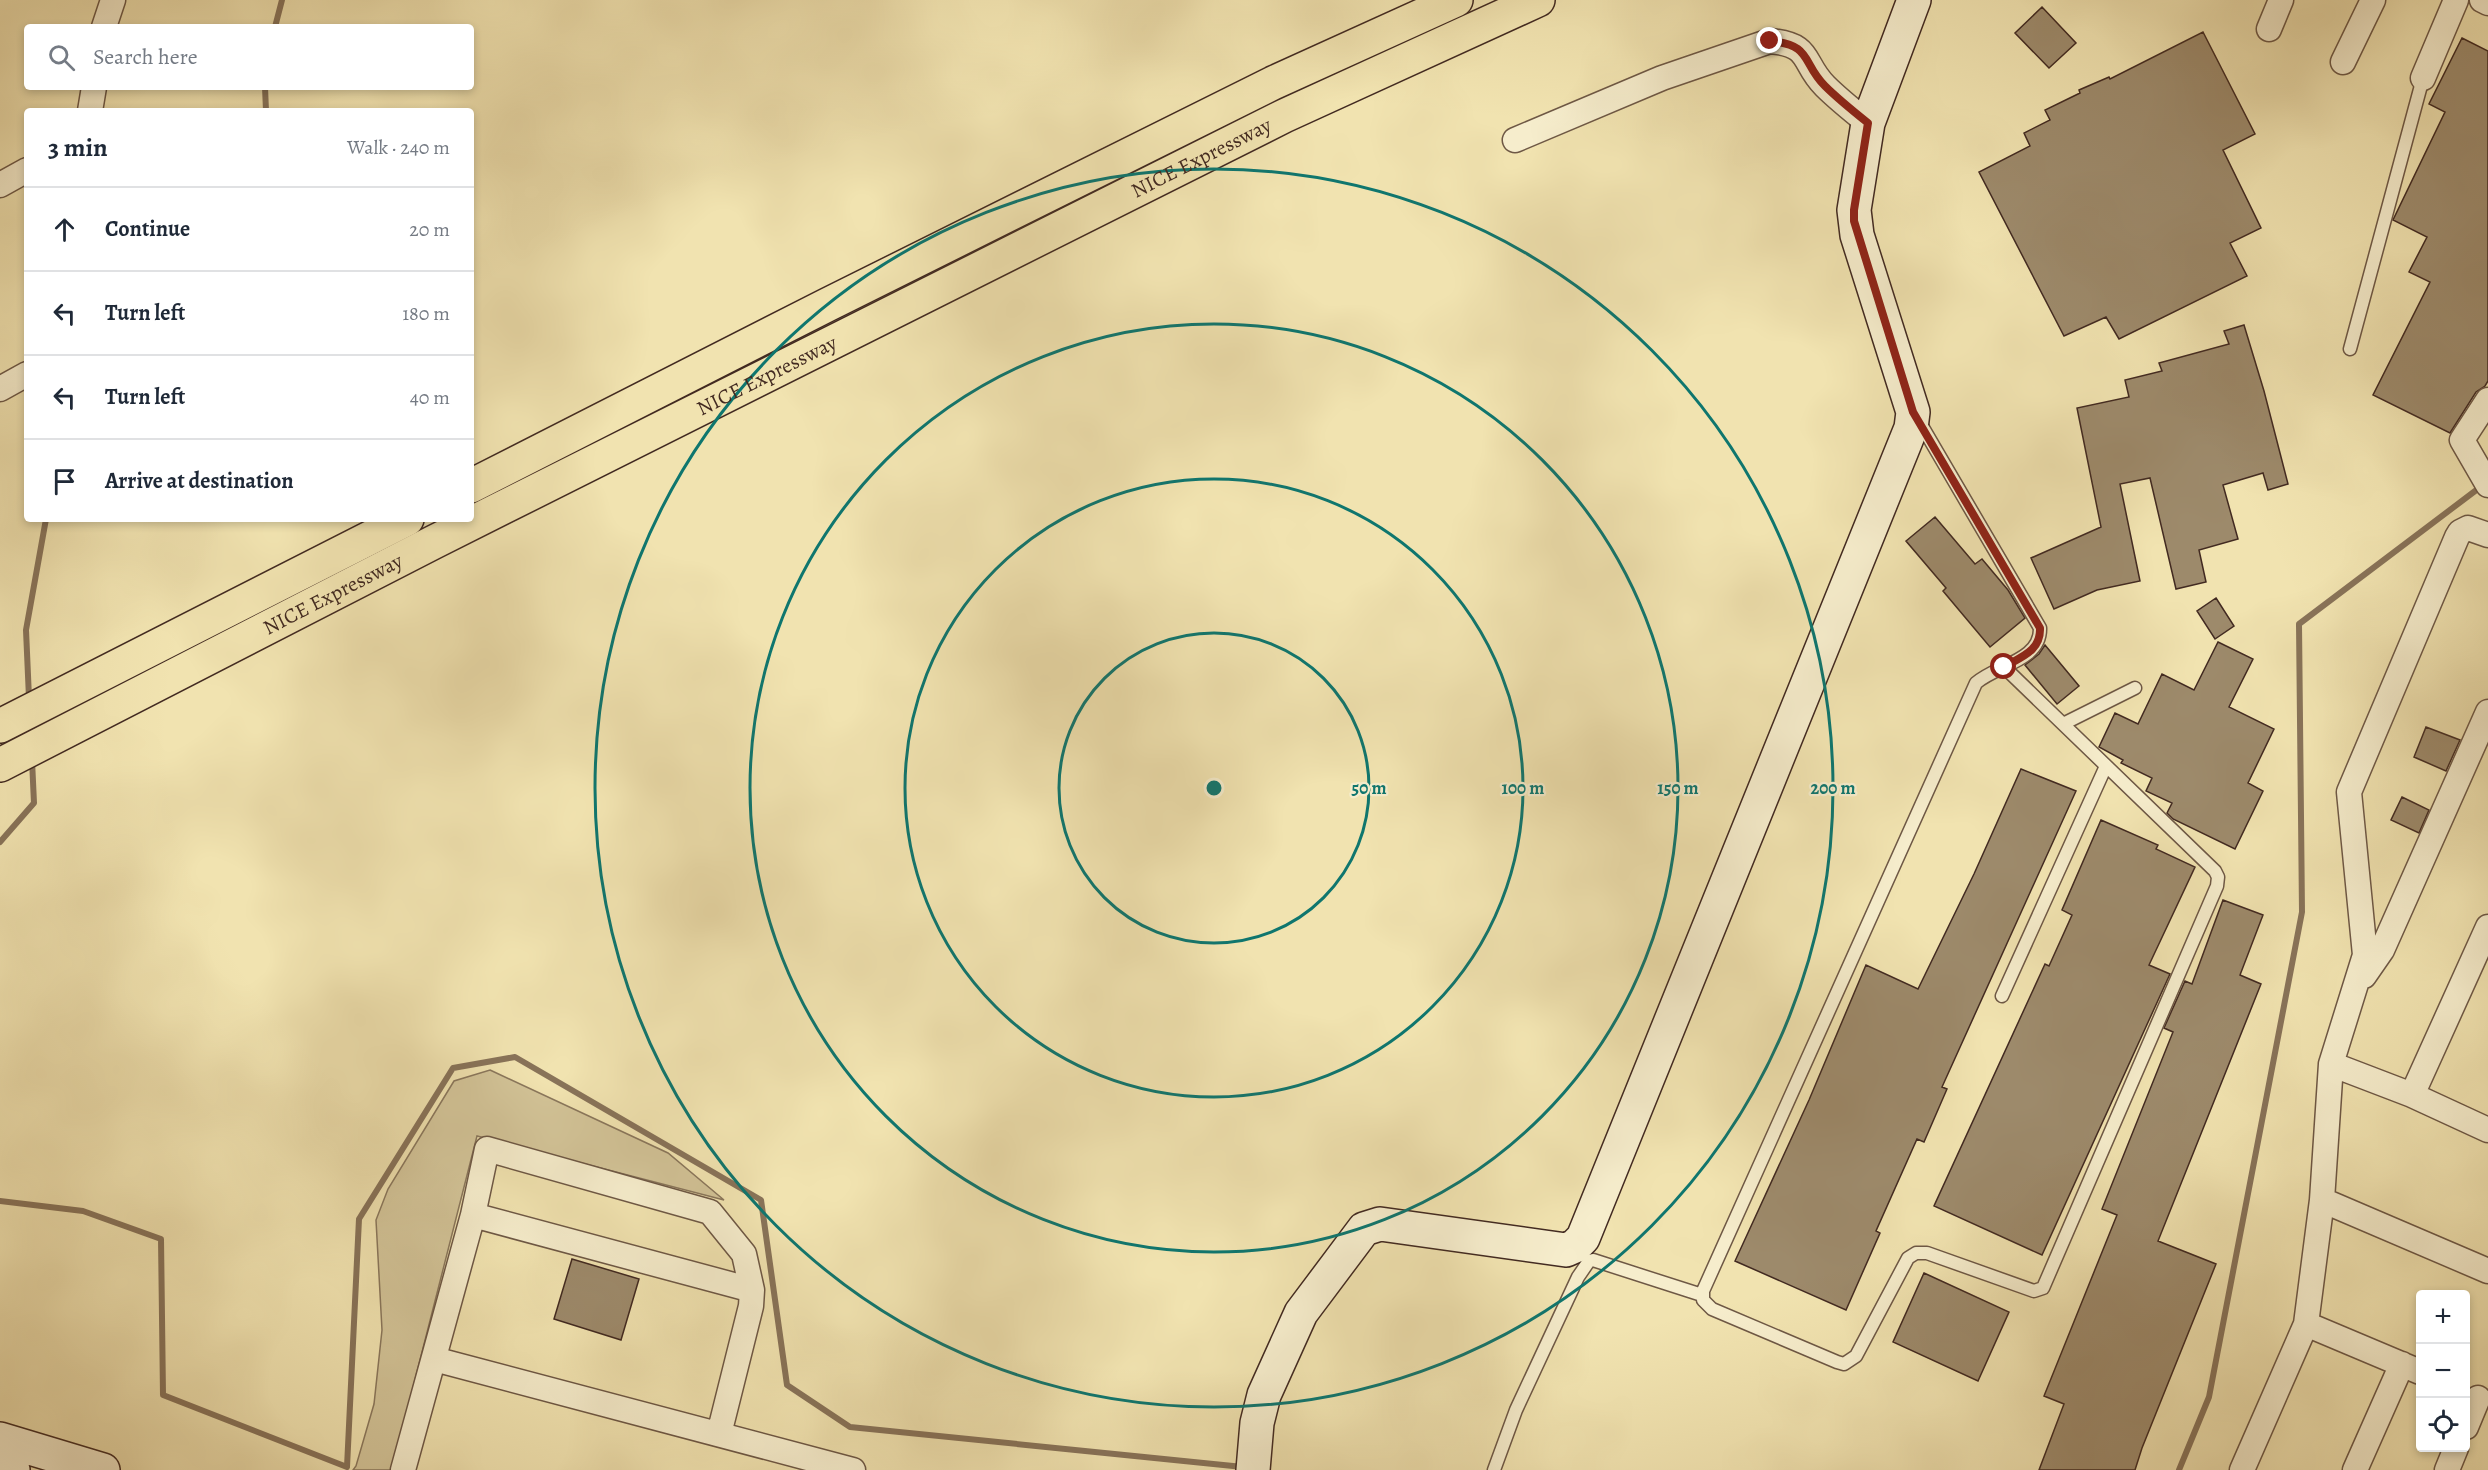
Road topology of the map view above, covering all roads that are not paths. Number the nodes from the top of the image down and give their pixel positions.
1 (113, 0) edge
2 (1456, 0) edge
3 (1538, 0) edge
4 (1914, 0) edge
5 (2281, 0) edge
6 (2373, 0) edge
7 (2456, 0) edge
8 (2482, 0) edge
9 (2488, 3) edge
10 (105, 24) edge
11 (2269, 29) dead end
12 (2343, 62) dead end
13 (2423, 78) joint
14 (94, 90) edge
15 (90, 108) edge
16 (1868, 123) junction
17 (1515, 140) dead end
18 (24, 172) edge
19 (0, 185) edge
20 (2350, 349) dead end
21 (24, 376) edge
22 (0, 389) edge
23 (2488, 400) edge
24 (1913, 412) junction
25 (2483, 478) edge
26 (474, 484) edge
27 (401, 522) edge
28 (474, 522) edge
29 (474, 522) edge
30 (2488, 535) edge
31 (2004, 667) junction
32 (2134, 688) dead end
33 (2488, 712) edge
34 (5, 724) edge
35 (2063, 724) junction
36 (3, 764) edge
37 (2106, 766) junction
38 (2488, 927) edge
39 (2355, 987) junction
40 (2002, 996) dead end
41 (2331, 1064) junction
42 (2412, 1095) junction
43 (2488, 1130) edge
44 (2322, 1200) junction
45 (473, 1215) junction
46 (2488, 1271) edge
47 (752, 1290) junction
48 (1702, 1295) junction
49 (2306, 1324) junction
50 (434, 1359) junction
51 (2411, 1368) edge
52 (2477, 1397) edge
53 (2470, 1416) edge
54 (719, 1434) junction
55 (0, 1439) edge
56 (2454, 1452) edge
57 (1253, 1463) edge
58 (0, 1467) edge
59 (12, 1470) edge
60 (103, 1470) edge
61 (403, 1470) edge
62 (853, 1470) edge
63 (1494, 1470) edge
64 (2242, 1470) edge
65 (2355, 1470) edge
66 (2446, 1470) edge

1 - 10 street
2 - 26 highway, NICE Expressway
3 - 28 highway, NICE Expressway
4 - 16 street
5 - 11 street
6 - 12 street
7 - 13 street
8 - 9 street
13 - 20 lane
14 - 15 street
16 - 17 street
16 - 24 street
18 - 19 street
21 - 22 street
23 - 25 street
24 - 31 lane
24 - 57 street
27 - 34 highway, NICE Expressway
29 - 36 highway, NICE Expressway
30 - 39 street
31 - 35 lane
31 - 48 lane
32 - 35 lane
33 - 39 street
35 - 37 lane
37 - 40 lane
37 - 48 lane
38 - 42 street
39 - 41 street
41 - 42 street
41 - 44 street
42 - 43 street
44 - 46 street
44 - 49 street
45 - 47 street
45 - 47 street
45 - 50 street
47 - 54 street
48 - 63 lane
49 - 51 street
49 - 64 street
50 - 54 street
50 - 61 street
51 - 65 street
52 - 53 street
54 - 62 street
55 - 60 street
56 - 66 street
58 - 59 street

